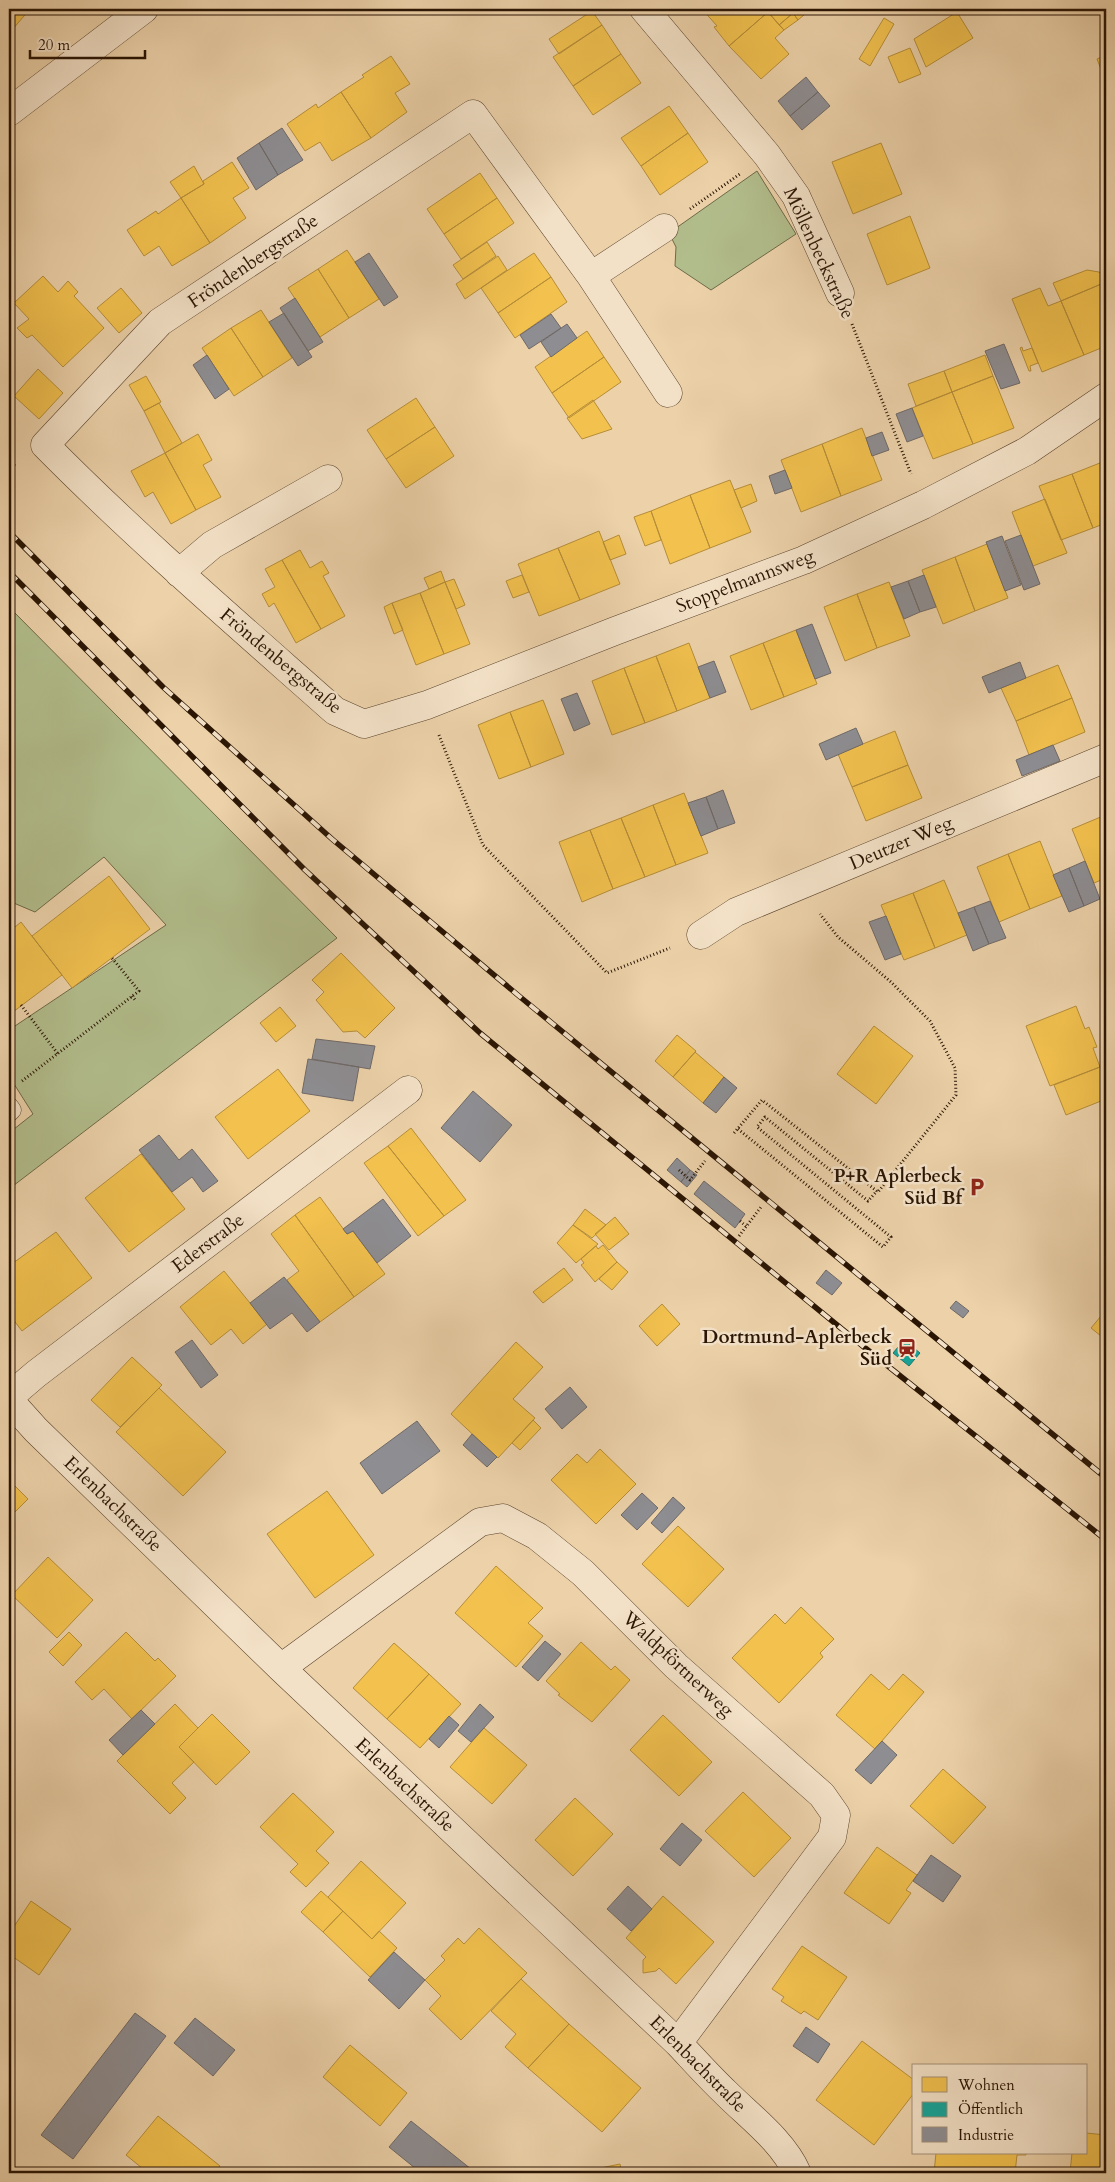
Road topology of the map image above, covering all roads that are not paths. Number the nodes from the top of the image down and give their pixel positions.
1 (144, 9) edge
2 (644, 9) edge
3 (9, 112) edge
4 (664, 228) road end
5 (591, 276) junction
6 (840, 294) road end
7 (668, 392) dead end
8 (1106, 397) edge
9 (328, 479) dead end
10 (179, 573) junction
11 (364, 724) joint
12 (1106, 758) edge
13 (701, 935) road end
14 (408, 1090) dead end
15 (9, 1106) edge
16 (9, 1113) edge
17 (9, 1399) edge
18 (281, 1668) junction
19 (678, 2043) junction
20 (796, 2173) edge

1 - 3 street
2 - 6 street, Möllenbeckstraße
4 - 5 street
5 - 7 street, Fröndenbergstraße
5 - 10 street, Fröndenbergstraße
8 - 11 street, Stoppelmannsweg
9 - 10 street
10 - 11 street, Fröndenbergstraße
12 - 13 street, Deutzer Weg
14 - 17 street, Ederstraße
15 - 16 lane
17 - 18 street, Erlenbachstraße
18 - 19 street, Erlenbachstraße
18 - 19 street, Waldpförtnerweg
19 - 20 street, Erlenbachstraße

